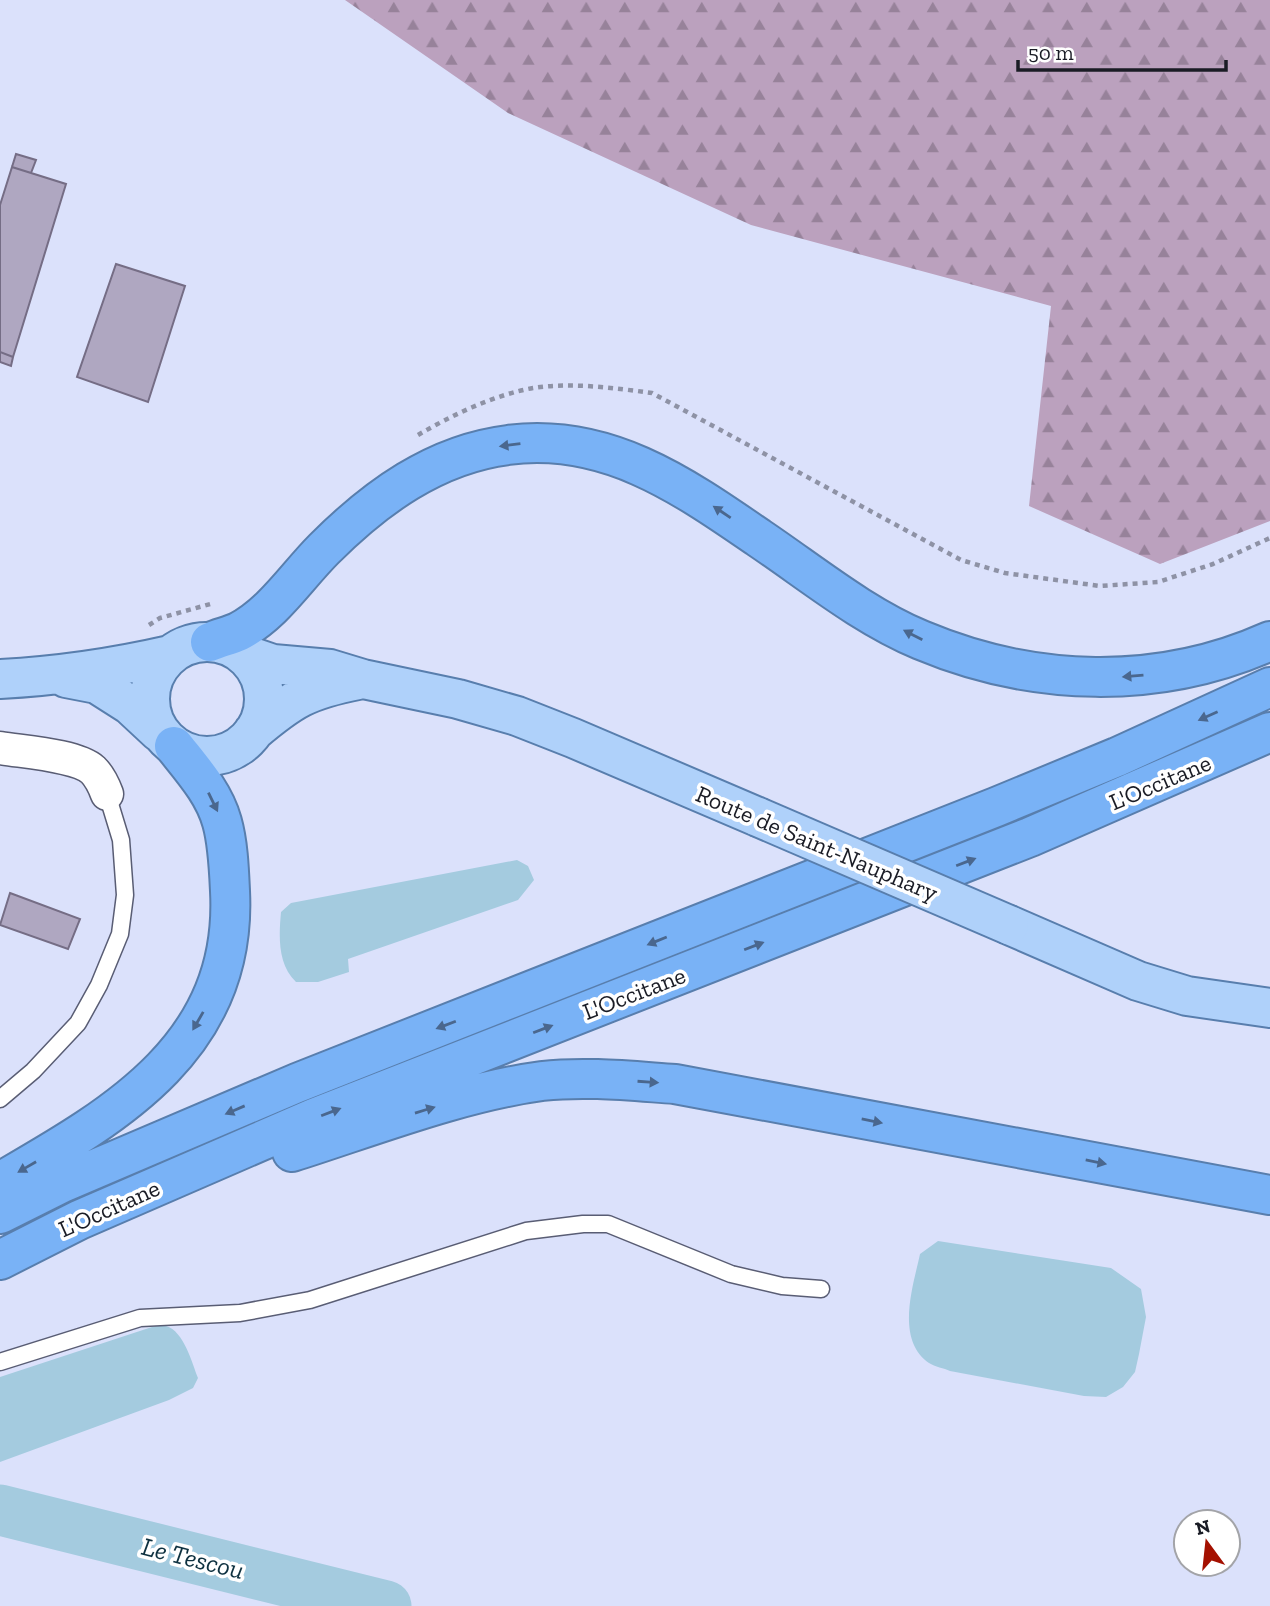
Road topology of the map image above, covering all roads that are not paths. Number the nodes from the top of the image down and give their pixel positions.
1 (1270, 641) edge
2 (225, 647) junction
3 (170, 655) junction
4 (57, 676) junction
5 (0, 679) edge
6 (363, 679) junction
7 (1270, 687) edge
8 (253, 732) junction
9 (1270, 732) edge
10 (167, 739) junction
11 (0, 748) edge
12 (107, 794) joint
13 (1270, 1008) edge
14 (0, 1099) edge
15 (0, 1182) edge
16 (1270, 1195) edge
17 (0, 1214) edge
18 (79, 1220) junction
19 (0, 1259) edge
20 (821, 1289) dead end
21 (0, 1362) edge

1 -> 2 highway
2 - 3 main road
2 - 6 main road, Route de Saint-Nauphary
2 - 8 main road
3 - 4 main road
3 - 10 main road
4 - 5 main road
4 - 10 main road
6 - 8 main road, Route de Saint-Nauphary
6 - 13 main road, Route de Saint-Nauphary, bridge
7 -> 17 highway, L'Occitane
8 - 10 main road
18 -> 9 highway, L'Occitane
10 -> 15 highway
11 - 12 street
12 - 14 lane
18 -> 16 highway
18 - 19 highway, L'Occitane
20 - 21 lane

